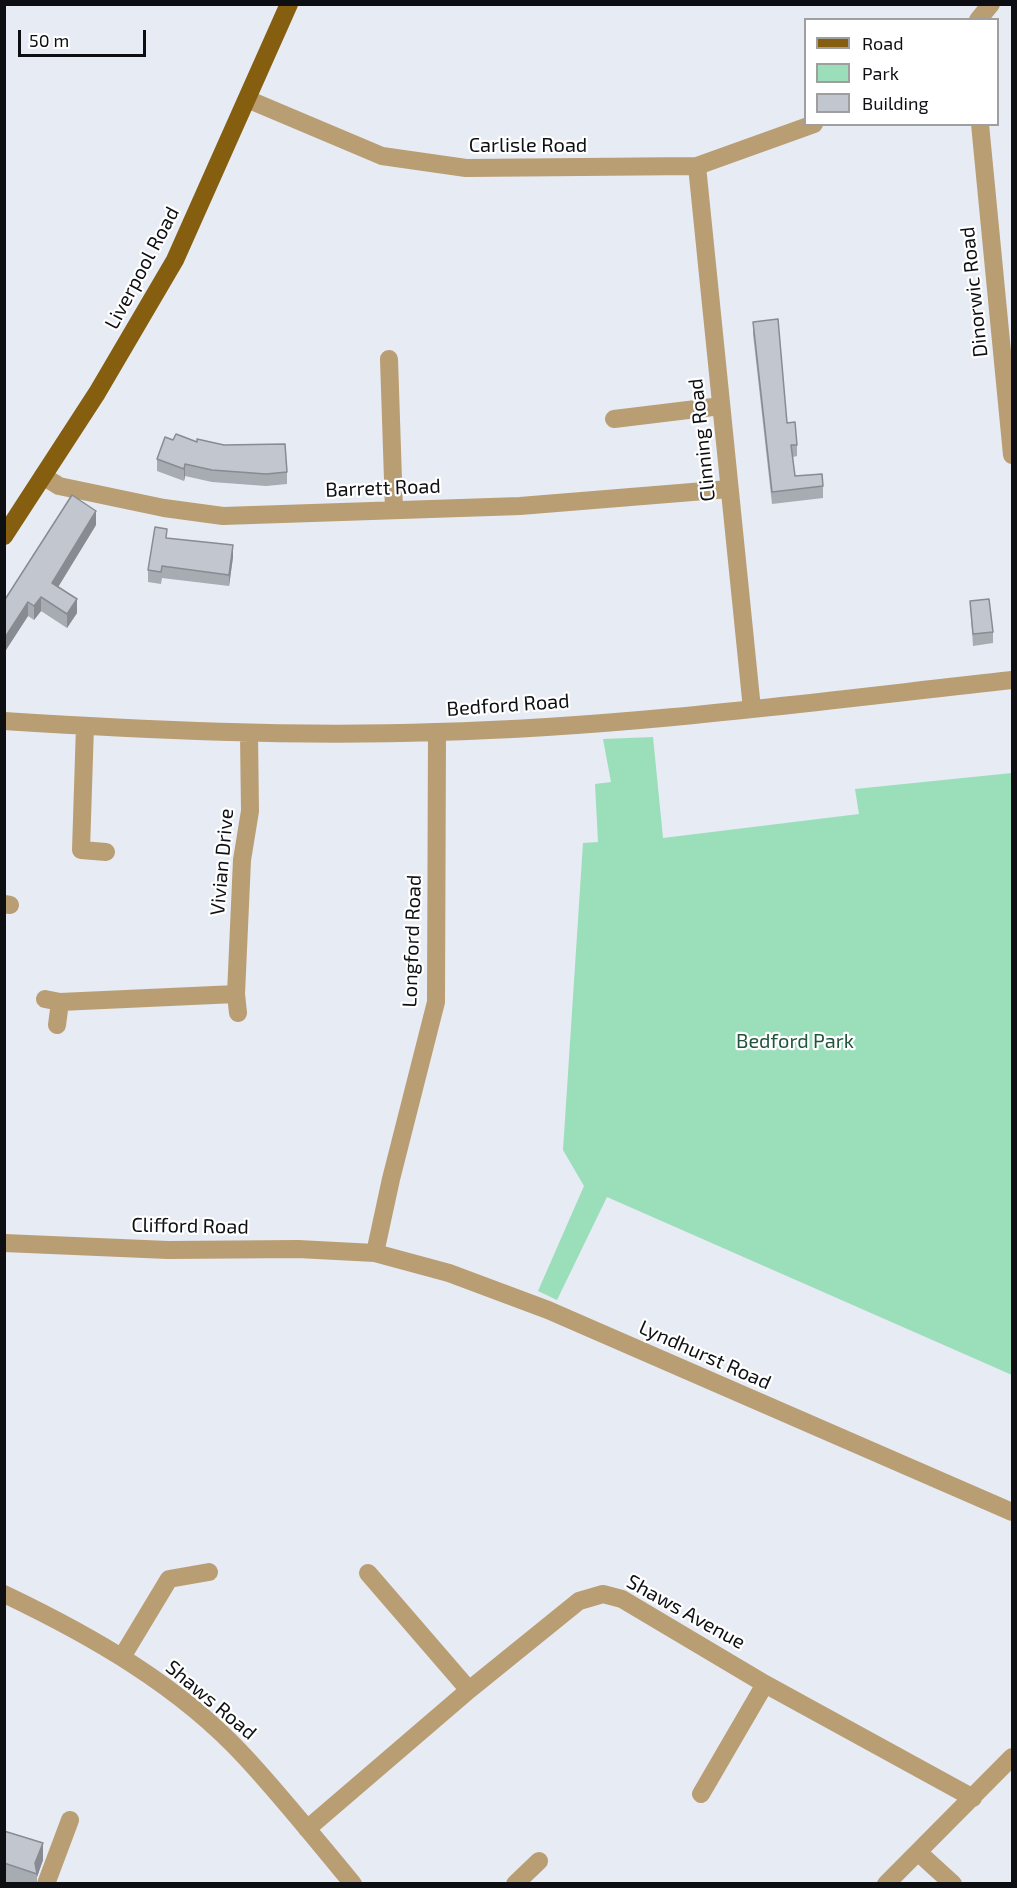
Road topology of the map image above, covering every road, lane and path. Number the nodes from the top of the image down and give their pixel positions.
1 (289, 4) edge
2 (991, 4) edge
3 (980, 18) edge
4 (247, 99) junction
5 (808, 126) edge
6 (980, 126) edge
7 (697, 166) junction
8 (388, 359) dead end
9 (721, 406) junction
10 (614, 418) dead end
11 (1012, 455) edge
12 (43, 476) junction
13 (729, 489) junction
14 (394, 510) junction
15 (4, 536) edge
16 (1012, 680) edge
17 (752, 709) junction
18 (4, 721) edge
19 (85, 726) junction
20 (437, 732) junction
21 (249, 734) junction
22 (106, 852) dead end
23 (236, 994) junction
24 (238, 1013) dead end
25 (57, 1025) dead end
26 (4, 1243) edge
27 (375, 1253) junction
28 (1012, 1512) edge
29 (209, 1572) dead end
30 (368, 1572) dead end
31 (4, 1594) edge
32 (122, 1657) junction
33 (765, 1684) junction
34 (469, 1690) junction
35 (1012, 1757) edge
36 (701, 1794) dead end
37 (973, 1798) junction
38 (70, 1820) dead end
39 (307, 1829) junction
40 (919, 1853) junction
41 (539, 1861) dead end
42 (46, 1884) edge
43 (353, 1884) edge
44 (515, 1884) edge
45 (886, 1884) edge
46 (952, 1884) edge

1 - 4 main road, Liverpool Road
2 - 3 street
4 - 7 street, Carlisle Road
4 - 12 main road, Liverpool Road
5 - 7 street, Carlisle Road
6 - 11 street, Dinorwic Road
7 - 9 street, Clinning Road
8 - 14 street
9 - 10 street
9 - 13 street, Clinning Road
12 - 14 street, Barrett Road
12 - 15 main road, Liverpool Road
13 - 14 street, Barrett Road
13 - 17 street, Clinning Road
16 - 17 street, Bedford Road
17 - 20 street, Bedford Road
18 - 19 street, Bedford Road
19 - 21 street, Bedford Road
19 - 22 street
20 - 21 street, Bedford Road
20 - 27 street, Longford Road
21 - 23 street, Vivian Drive
23 - 24 street, Vivian Drive
23 - 25 street
26 - 27 street, Clifford Road
27 - 28 street, Lyndhurst Road
29 - 32 street
30 - 34 street
31 - 32 street, Shaws Road
32 - 39 street, Shaws Road
33 - 34 street, Shaws Avenue
33 - 36 street
33 - 37 street, Shaws Avenue
34 - 39 street, Shaws Avenue
35 - 37 street
37 - 40 street
38 - 42 street
39 - 43 street, Shaws Road
40 - 45 street
40 - 46 street
41 - 44 street

